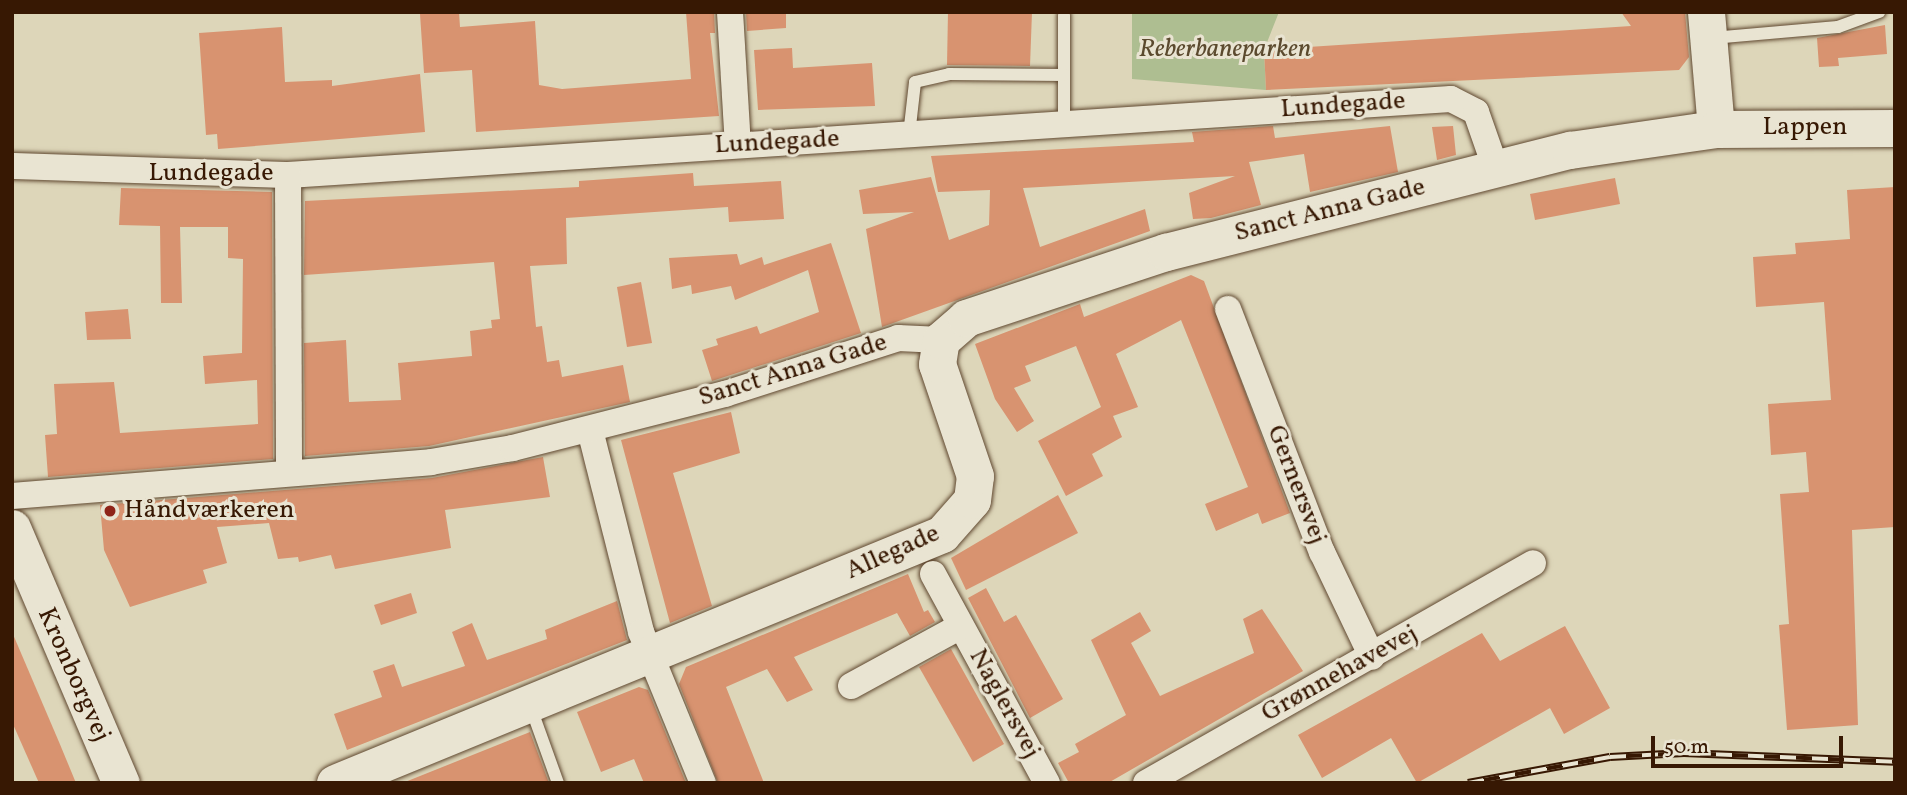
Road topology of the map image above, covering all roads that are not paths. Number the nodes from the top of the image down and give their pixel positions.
1 (730, 12) edge
2 (1879, 12) edge
3 (1064, 15) dead end
4 (1708, 25) edge
5 (1064, 75) junction
6 (1064, 125) junction
7 (1895, 128) edge
8 (1716, 129) junction
9 (909, 136) junction
10 (738, 145) junction
11 (12, 166) edge
12 (1496, 169) junction
13 (288, 175) junction
14 (1228, 309) dead end
15 (941, 340) junction
16 (590, 430) junction
17 (289, 470) junction
18 (12, 496) edge
19 (12, 528) edge
20 (1533, 563) dead end
21 (933, 574) dead end
22 (961, 626) junction
23 (650, 656) junction
24 (1372, 657) junction
25 (850, 686) dead end
26 (530, 704) junction
27 (121, 783) edge
28 (335, 783) edge
29 (558, 783) edge
30 (703, 783) edge
31 (1047, 783) edge
32 (1146, 783) edge

1 - 10 street
2 - 4 lane
3 - 5 lane
4 - 8 main road
5 - 6 lane
5 - 9 lane
6 - 9 street, Lundegade
6 - 12 street, Lundegade
7 - 8 main road, Lappen
8 - 12 main road, Sanct Anna Gade
9 - 10 street, Lundegade
10 - 13 street, Lundegade
11 - 13 street, Lundegade
12 - 15 main road, Sanct Anna Gade
13 - 17 street
14 - 24 street, Gernersvej
15 - 16 street, Sanct Anna Gade
15 - 23 main road, Allegade
16 - 17 street, Sanct Anna Gade
16 - 23 street
17 - 18 street, Sanct Anna Gade
19 - 27 main road, Kronborgvej
20 - 24 street, Grønnehavevej
21 - 22 street, Naglersvej
22 - 25 street, Naglersvej
22 - 31 street, Naglersvej
23 - 26 main road, Allegade
23 - 30 street
24 - 32 street, Grønnehavevej
26 - 28 main road, Allegade
26 - 29 lane

